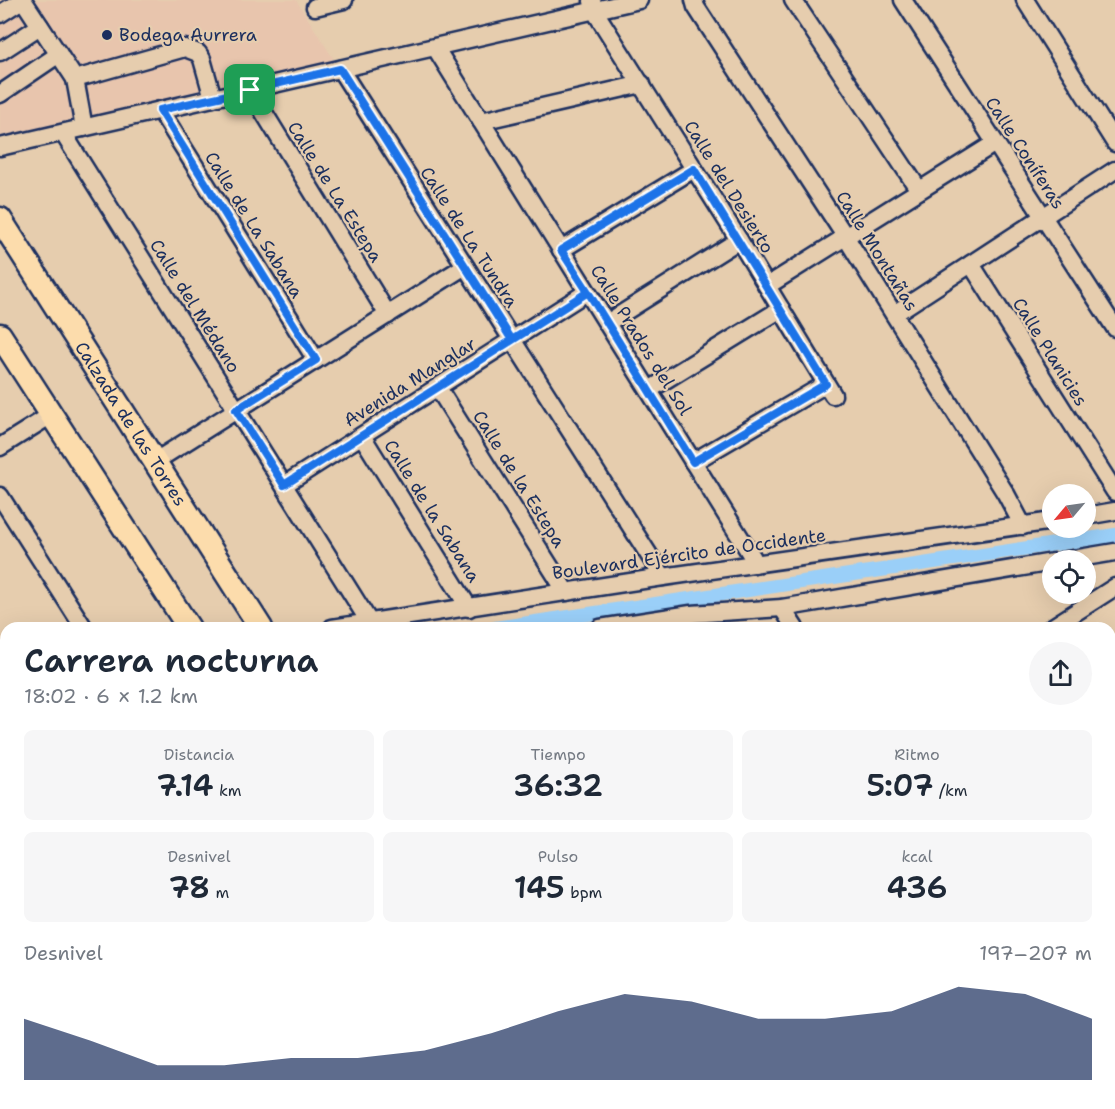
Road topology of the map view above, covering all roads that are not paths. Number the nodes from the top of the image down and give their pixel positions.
1 (22, 0) edge
2 (344, 0) edge
3 (639, 0) edge
4 (694, 0) edge
5 (793, 0) edge
6 (903, 0) edge
7 (1025, 0) edge
8 (593, 5) edge
9 (316, 9) edge
10 (0, 14) edge
11 (40, 26) junction
12 (435, 47) junction
13 (0, 52) edge
14 (59, 54) junction
15 (340, 69) junction
16 (75, 79) junction
17 (642, 84) junction
18 (250, 90) junction
19 (0, 94) edge
20 (213, 98) junction
21 (160, 110) junction
22 (481, 121) junction
23 (84, 128) junction
24 (63, 133) junction
25 (995, 143) junction
26 (1115, 143) edge
27 (0, 147) edge
28 (694, 169) junction
29 (1115, 170) edge
30 (919, 190) junction
31 (1043, 217) junction
32 (0, 219) edge
33 (845, 236) junction
34 (739, 240) junction
35 (561, 250) junction
36 (971, 264) junction
37 (465, 266) junction
38 (767, 286) junction
39 (588, 292) junction
40 (781, 309) junction
41 (894, 314) junction
42 (388, 315) junction
43 (607, 323) junction
44 (1115, 328) edge
45 (0, 335) edge
46 (512, 340) junction
47 (316, 360) junction
48 (438, 388) junction
49 (649, 390) junction
50 (236, 410) junction
51 (51, 415) junction
52 (362, 436) junction
53 (0, 447) edge
54 (154, 462) junction
55 (693, 462) junction
56 (284, 485) junction
57 (1115, 492) edge
58 (0, 496) edge
59 (1115, 511) edge
60 (1096, 514) edge
61 (1042, 523) edge
62 (1023, 526) junction
63 (1115, 552) edge
64 (1096, 555) edge
65 (754, 564) junction
66 (1042, 564) edge
67 (663, 577) junction
68 (1115, 587) edge
69 (566, 592) junction
70 (469, 608) junction
71 (782, 608) junction
72 (691, 614) junction
73 (80, 622) edge
74 (185, 622) edge
75 (257, 622) edge
76 (369, 622) edge
77 (377, 622) edge
78 (640, 622) edge
79 (696, 622) edge
80 (791, 622) edge
81 (1060, 622) edge

1 - 10 street
1 - 11 street
2 - 9 street
3 - 8 street
4 - 33 street, Calle Montañas
5 - 30 street
6 - 25 street, Calle Coníferas
7 - 26 street
8 - 12 street
8 - 17 street, Calle del Desierto
11 - 13 street
11 - 14 street
12 - 15 street
12 - 22 street, Calle Prados del Sol
14 - 16 street
14 - 19 street
15 - 18 street
15 - 37 street, Calle de La Tundra
16 - 20 street
16 - 23 street
17 - 22 street
17 - 28 street, Calle del Desierto
18 - 20 street
18 - 42 street, Calle de La Estepa
20 - 21 street
21 - 23 street
21 - 47 street, Calle de La Sabana
22 - 35 street, Calle Prados del Sol
23 - 24 street
24 - 27 street
24 - 50 street, Calle del Médano
25 - 30 street
25 - 31 street, Calle Coníferas
28 - 34 street, Calle del Desierto
28 - 35 street
29 - 31 street
30 - 33 street
31 - 36 street
31 - 44 street, Calle Coníferas
32 - 54 main road, Calzada de las Torres
33 - 38 street
33 - 41 street, Calle Montañas
34 - 38 street, Calle del Desierto
34 - 43 street
35 - 39 street, Calle Prados del Sol
36 - 41 street
36 - 57 street, Calle Planicies
37 - 42 street
37 - 46 street, Calle de La Tundra
38 - 40 street, Calle del Desierto
39 - 43 street, Calle Prados del Sol
39 - 46 street, Avenida Manglar
40 - 49 street
40 - 55 street, Calle del Desierto
41 - 62 street, Calle Montañas
42 - 47 street
43 - 49 street, Calle Prados del Sol
45 - 51 main road
46 - 48 street, Avenida Manglar
46 - 67 street, Calle de La Tundra
47 - 50 street
48 - 52 street, Avenida Manglar
48 - 69 street, Calle de la Estepa
49 - 55 street, Calle Prados del Sol
50 - 54 street
50 - 56 street, Calle del Médano
51 - 53 street
51 - 74 main road
52 - 56 street, Avenida Manglar
52 - 70 street, Calle de la Sabana
54 - 75 main road, Calzada de las Torres
55 - 65 street, Calle Prados del Sol
56 - 76 street, Calle del Médano
58 - 73 street
59 - 60 street
61 - 62 street, Boulevard Ejército de Occidente
62 - 65 street, Boulevard Ejército de Occidente
63 - 64 street
65 - 67 street, Boulevard Ejército de Occidente
66 - 71 street
67 - 69 street, Boulevard Ejército de Occidente
68 - 81 street
69 - 70 street, Boulevard Ejército de Occidente
70 - 77 street, Boulevard Ejército de Occidente
71 - 72 street
71 - 80 street
72 - 78 street
72 - 79 street

